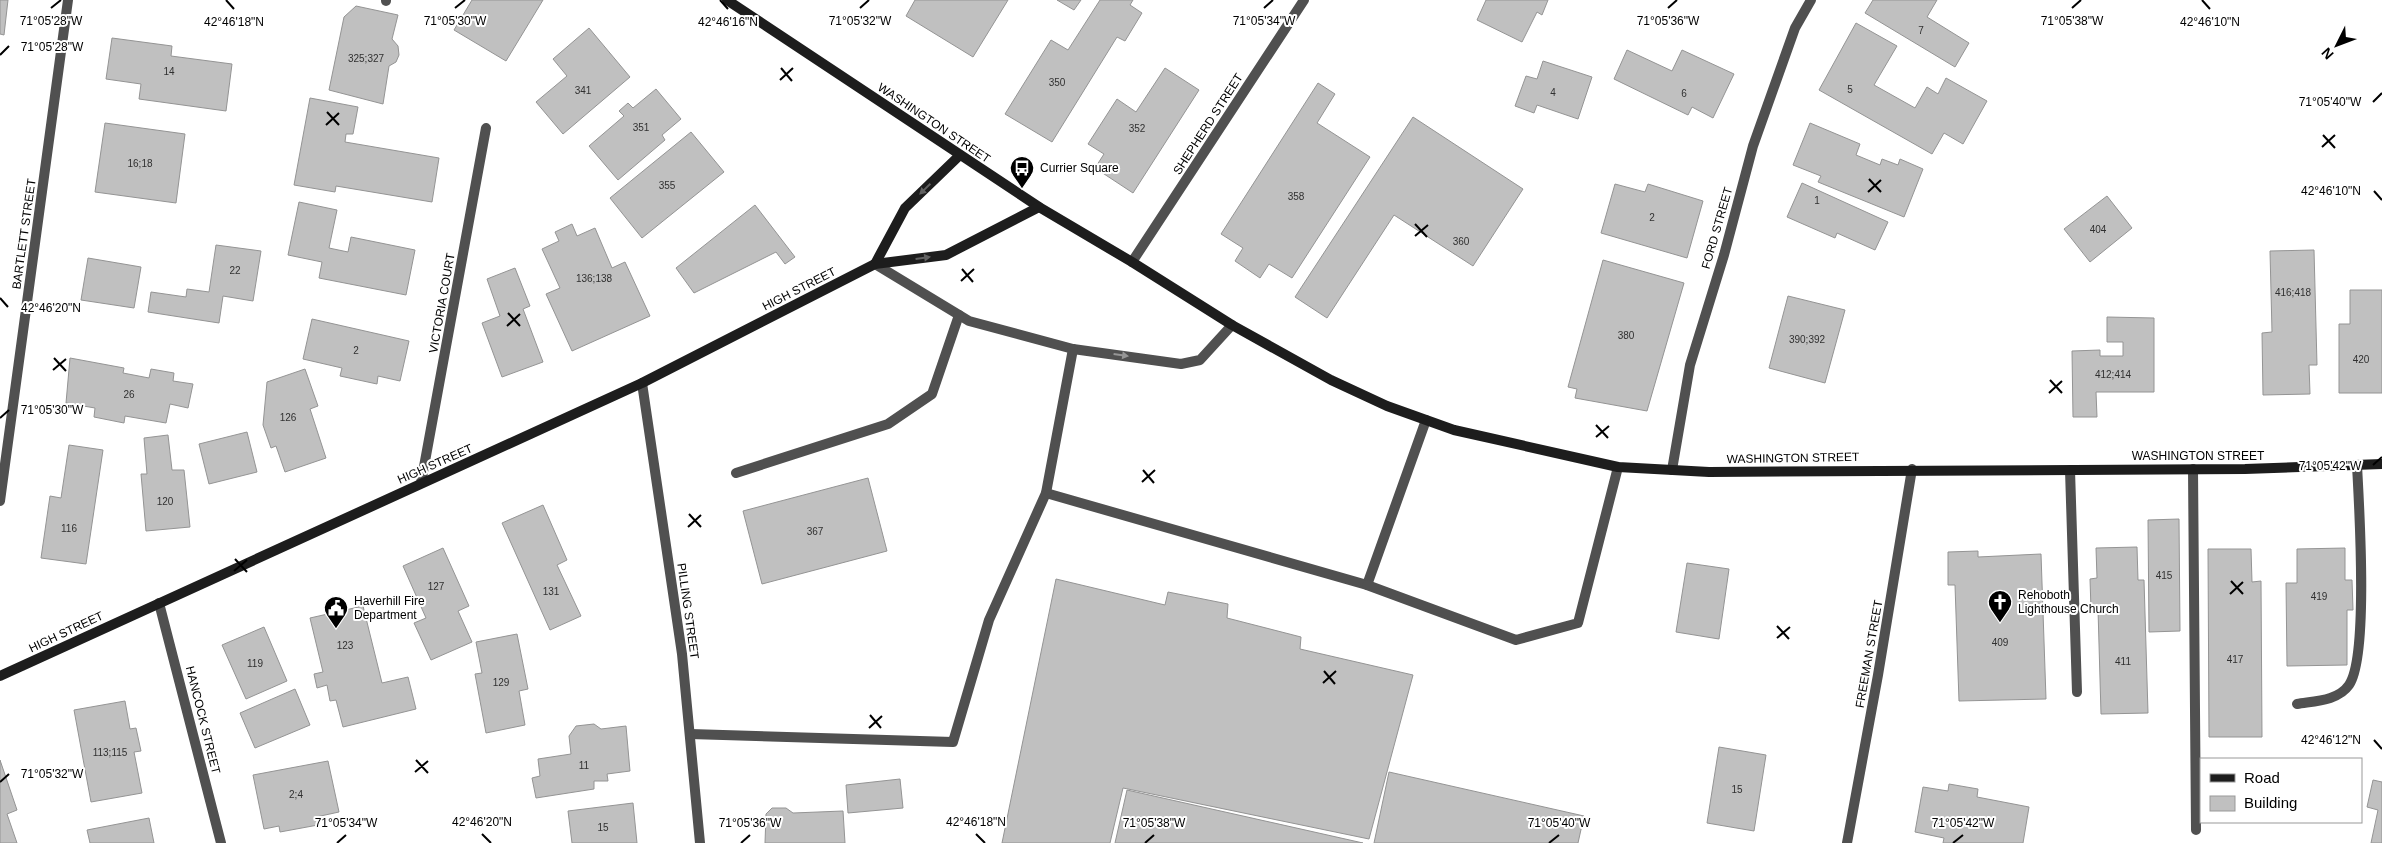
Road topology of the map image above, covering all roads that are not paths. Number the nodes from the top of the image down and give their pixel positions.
1 (68, 0) edge
2 (727, 0) edge
3 (1304, 0) edge
4 (1810, 0) edge
5 (486, 128) dead end
6 (960, 155) junction
7 (1039, 207) junction
8 (1132, 262) junction
9 (875, 264) junction
10 (959, 315) junction
11 (1232, 325) junction
12 (1073, 349) junction
13 (642, 383) junction
14 (1426, 420) junction
15 (2382, 464) edge
16 (2356, 465) junction
17 (1618, 467) junction
18 (1912, 469) junction
19 (2193, 469) junction
20 (1672, 470) junction
21 (2070, 470) junction
22 (736, 473) dead end
23 (422, 483) junction
24 (1046, 493) junction
25 (0, 500) edge
26 (1367, 585) junction
27 (159, 603) junction
28 (0, 676) edge
29 (2077, 692) dead end
30 (2296, 704) dead end
31 (690, 734) junction
32 (2196, 830) dead end
33 (221, 843) edge
34 (700, 843) edge
35 (1847, 843) edge

1 - 25 street, BARTLETT STREET
2 - 6 street, WASHINGTON STREET
3 - 8 street, SHEPHERD STREET
4 - 20 street, FORD STREET
5 - 23 street, VICTORIA COURT
6 - 7 street, WASHINGTON STREET
6 -> 9 street
7 - 8 street, WASHINGTON STREET
9 -> 7 street, HIGH STREET
8 - 11 street, WASHINGTON STREET
9 - 10 street
9 - 13 street, HIGH STREET
10 - 12 street
10 - 22 street
12 -> 11 street
11 - 14 street, WASHINGTON STREET
12 - 24 street
13 - 23 street, HIGH STREET
13 - 31 street, PILLING STREET
14 - 17 street, WASHINGTON STREET
14 - 26 street
15 - 16 street, WASHINGTON STREET
16 - 19 street, WASHINGTON STREET
16 - 30 street
17 - 20 street, WASHINGTON STREET
17 - 26 street
18 - 20 street, WASHINGTON STREET
18 - 21 street, WASHINGTON STREET
18 - 35 street, FREEMAN STREET
19 - 21 street, WASHINGTON STREET
19 - 32 street
21 - 29 street
23 - 27 street, HIGH STREET
24 - 26 street
24 - 31 street
27 - 28 street, HIGH STREET
27 - 33 street, HANCOCK STREET
31 - 34 street, PILLING STREET

